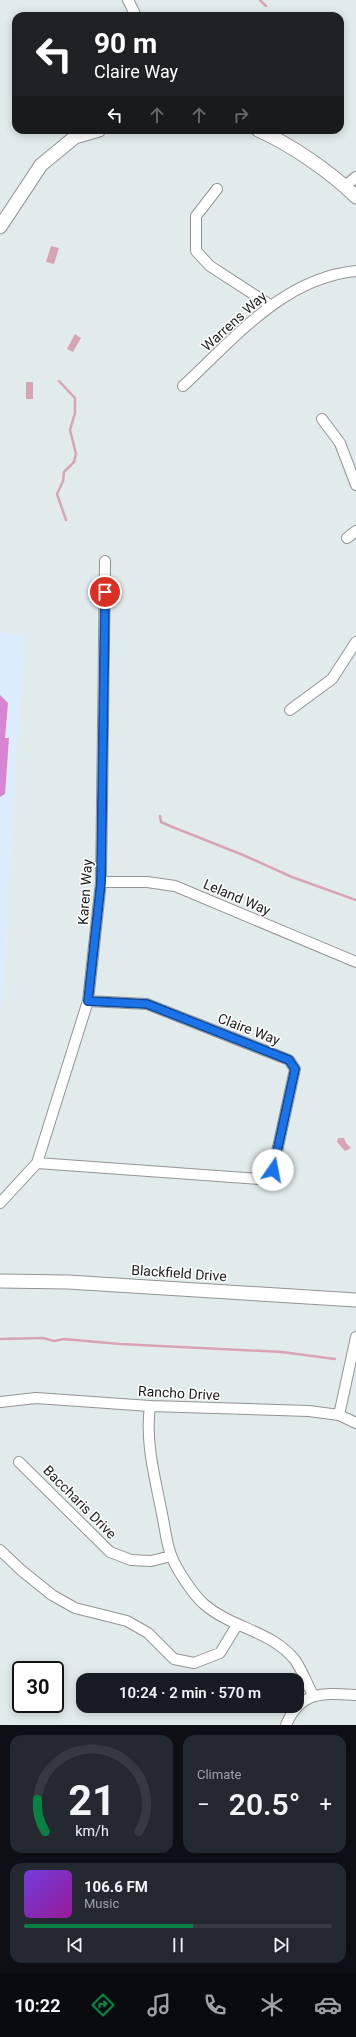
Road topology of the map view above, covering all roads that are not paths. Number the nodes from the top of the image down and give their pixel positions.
1 (128, 0) edge
2 (134, 12) edge
3 (85, 134) edge
4 (266, 134) edge
5 (356, 176) edge
6 (345, 186) junction
7 (217, 189) dead end
8 (356, 196) edge
9 (0, 227) edge
10 (356, 271) edge
11 (270, 305) junction
12 (183, 386) dead end
13 (322, 419) dead end
14 (356, 485) edge
15 (356, 531) edge
16 (347, 538) dead end
17 (105, 561) dead end
18 (356, 642) edge
19 (290, 710) dead end
20 (101, 882) junction
21 (356, 962) edge
22 (88, 1001) junction
23 (36, 1163) junction
24 (0, 1203) edge
25 (0, 1281) edge
26 (356, 1300) edge
27 (356, 1337) edge
28 (0, 1402) edge
29 (150, 1406) junction
30 (339, 1415) junction
31 (356, 1423) edge
32 (19, 1462) dead end
33 (0, 1550) edge
34 (171, 1556) junction
35 (237, 1626) junction
36 (313, 1695) junction
37 (356, 1695) edge
38 (286, 1725) edge

1 - 2 street
3 - 9 street
4 - 6 street
5 - 6 street
6 - 8 street
7 - 11 street
10 - 11 street, Warrens Way
11 - 12 street, Warrens Way
13 - 14 street
15 - 16 street
17 - 20 street, Karen Way
18 - 19 street
20 - 21 street, Leland Way
20 - 22 street, Karen Way
22 - 23 street, Karen Way
22 - 23 street, Claire Way
23 - 24 street, Karen Way
25 - 26 street, Blackfield Drive
27 - 30 street
28 - 29 street, Rancho Drive
29 - 30 street, Rancho Drive
29 - 34 street
30 - 31 street, Rancho Drive
32 - 34 street, Baccharis Drive
33 - 35 street
34 - 35 street
35 - 36 street
36 - 37 street
36 - 38 street

